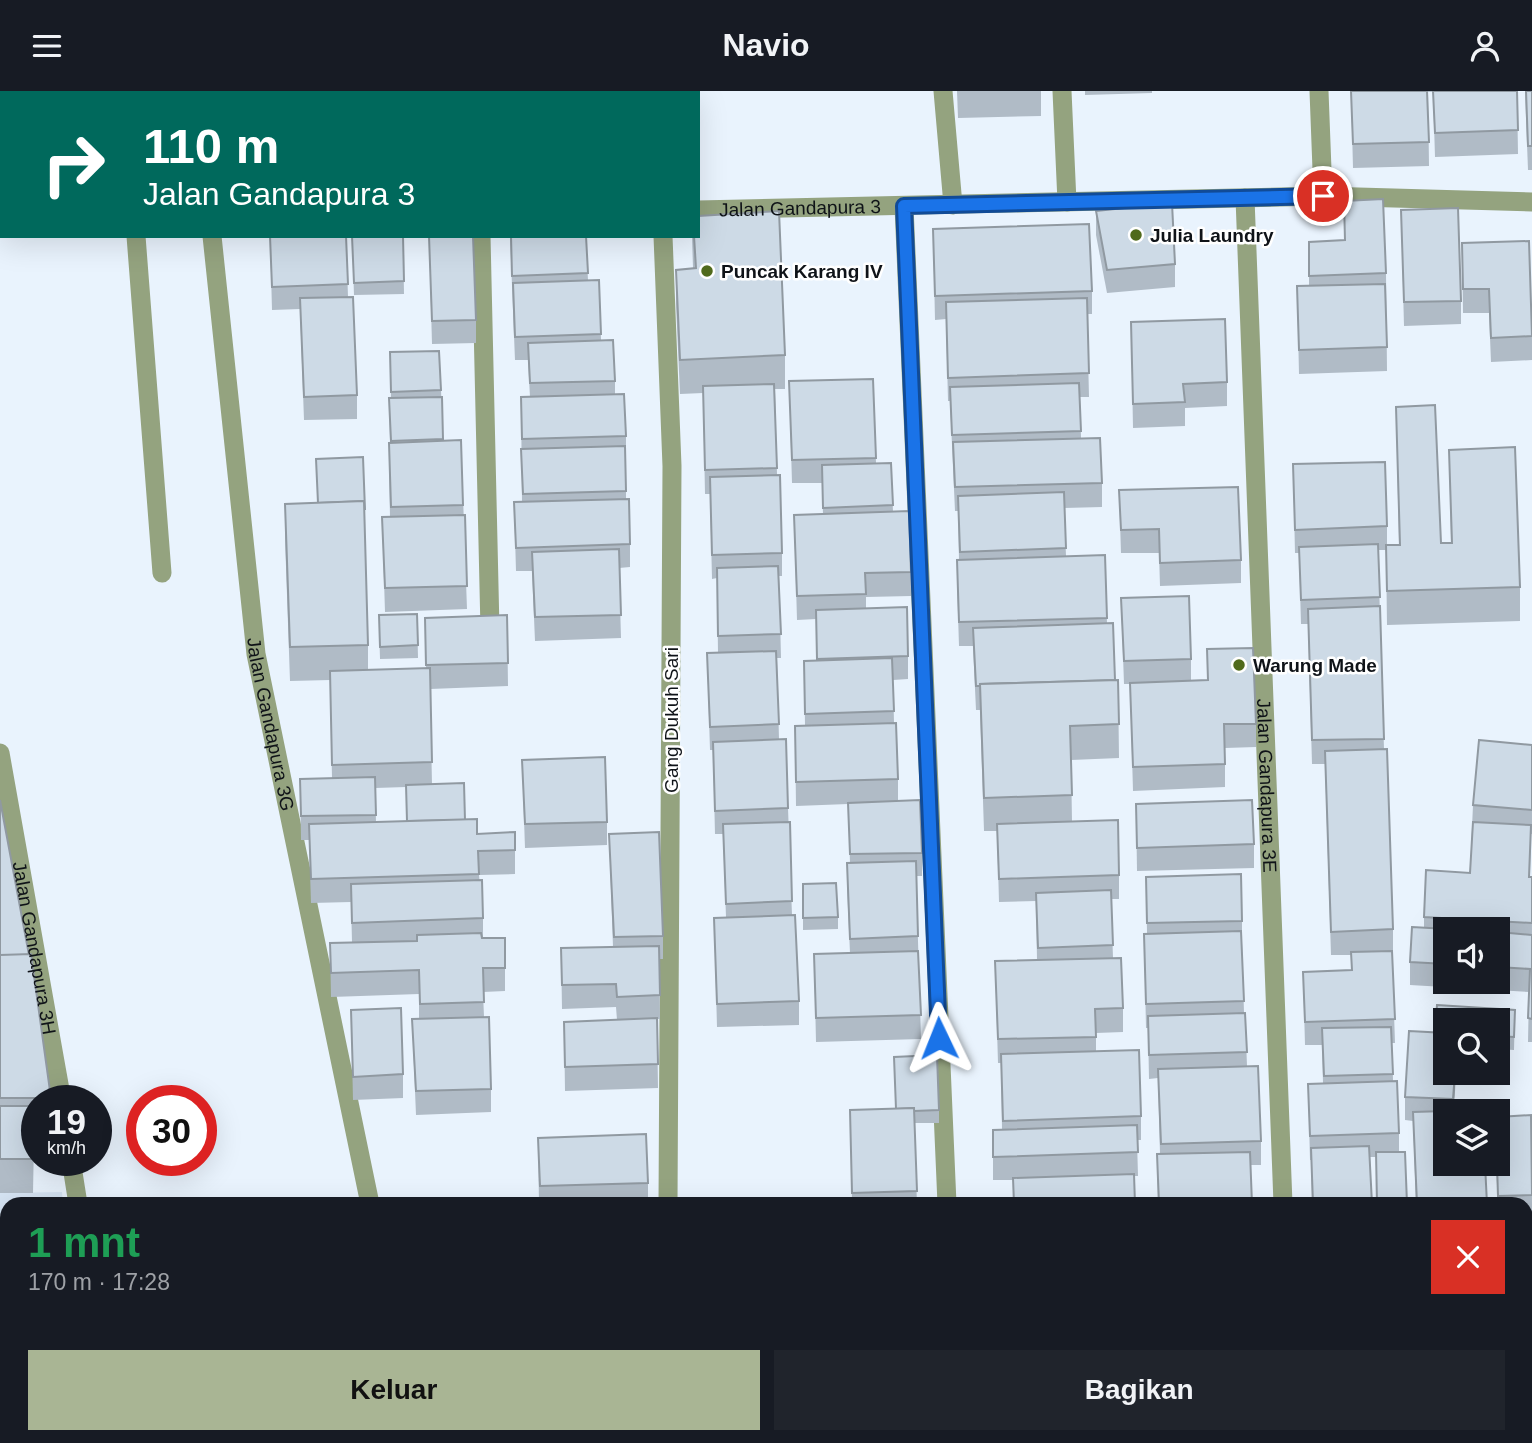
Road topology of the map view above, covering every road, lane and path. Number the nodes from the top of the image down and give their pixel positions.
1 (943, 91) edge
2 (1062, 91) edge
3 (1319, 91) edge
4 (1323, 196) junction
5 (1245, 198) junction
6 (1067, 202) junction
7 (1532, 202) edge
8 (953, 205) junction
9 (904, 206) junction
10 (700, 210) edge
11 (136, 238) edge
12 (212, 238) edge
13 (481, 238) edge
14 (663, 238) edge
15 (162, 573) dead end
16 (490, 630) edge
17 (0, 753) edge
18 (59, 1085) edge
19 (74, 1176) edge
20 (77, 1197) edge
21 (369, 1197) edge
22 (668, 1197) edge
23 (947, 1197) edge
24 (1283, 1197) edge

1 - 8 street
2 - 6 street
3 - 4 street
4 - 5 street, Jalan Gandapura 3
4 - 7 street, Jalan Gandapura 3
5 - 6 street, Jalan Gandapura 3
5 - 24 street, Jalan Gandapura 3E
6 - 8 street, Jalan Gandapura 3
8 - 9 street, Jalan Gandapura 3
9 - 10 street, Jalan Gandapura 3
9 - 23 street
11 - 15 street
12 - 21 street, Jalan Gandapura 3G
13 - 16 street
14 - 22 street, Gang Dukuh Sari
17 - 18 street, Jalan Gandapura 3H
19 - 20 street

